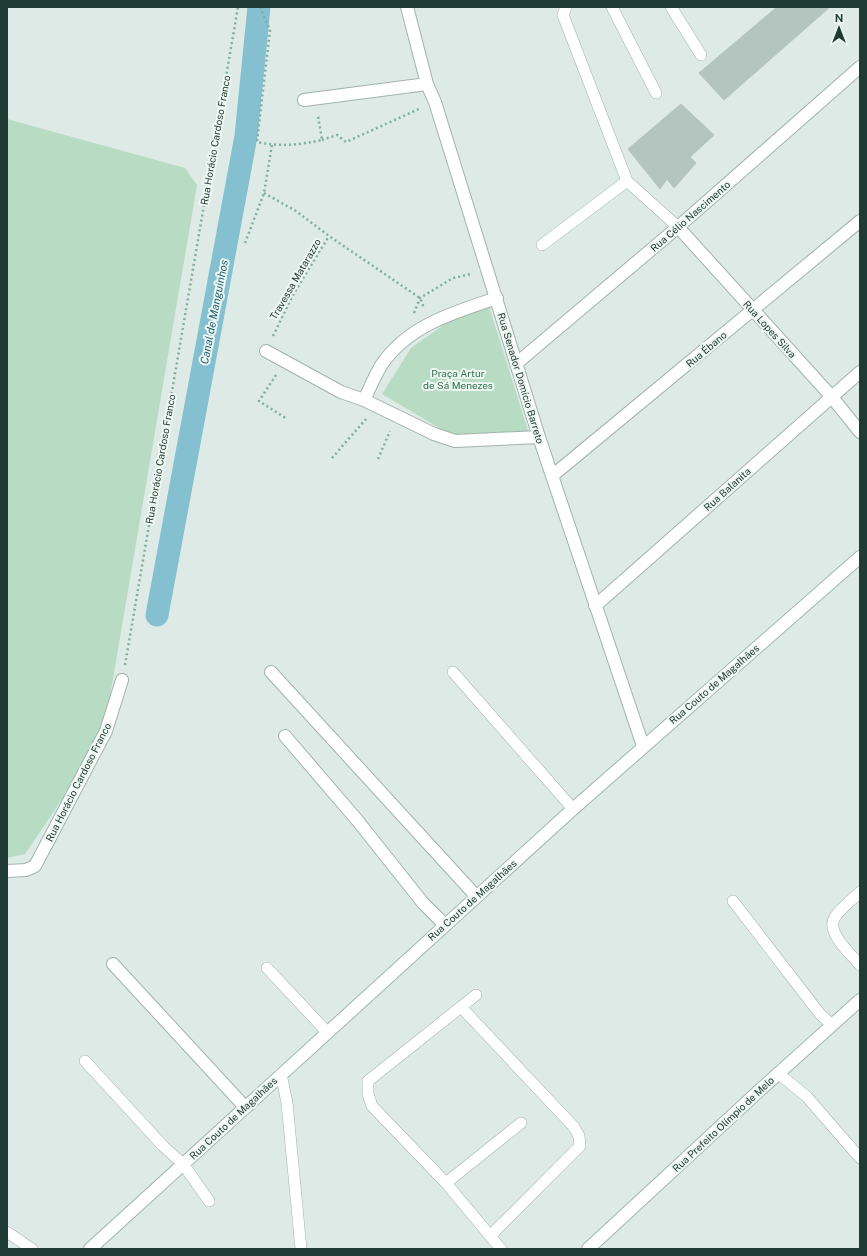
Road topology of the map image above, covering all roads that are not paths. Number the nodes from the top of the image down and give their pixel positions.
1 (406, 7) edge
2 (566, 7) edge
3 (612, 7) edge
4 (671, 7) edge
5 (701, 55) dead end
6 (860, 67) edge
7 (427, 84) junction
8 (656, 93) dead end
9 (310, 99) road end
10 (627, 181) junction
11 (860, 221) edge
12 (678, 227) junction
13 (542, 245) dead end
14 (497, 298) junction
15 (753, 310) junction
16 (266, 351) road end
17 (518, 363) junction
18 (860, 372) edge
19 (831, 396) junction
20 (364, 400) junction
21 (860, 432) edge
22 (539, 437) junction
23 (552, 476) junction
24 (860, 557) edge
25 (595, 606) junction
26 (271, 672) dead end
27 (453, 672) dead end
28 (122, 680) road end
29 (285, 736) dead end
30 (643, 746) junction
31 (573, 809) junction
32 (7, 870) edge
33 (860, 892) edge
34 (476, 896) junction
35 (733, 901) dead end
36 (445, 925) junction
37 (113, 964) dead end
38 (860, 965) edge
39 (267, 968) dead end
40 (476, 995) dead end
41 (860, 1000) edge
42 (461, 1007) junction
43 (831, 1024) junction
44 (327, 1032) junction
45 (85, 1061) dead end
46 (778, 1073) junction
47 (281, 1074) junction
48 (245, 1107) junction
49 (520, 1123) dead end
50 (860, 1158) edge
51 (183, 1164) junction
52 (446, 1182) junction
53 (209, 1201) dead end
54 (7, 1232) edge
55 (490, 1236) junction
56 (32, 1249) edge
57 (90, 1249) edge
58 (301, 1249) edge
59 (501, 1249) edge
60 (588, 1249) edge

1 - 7 street, Rua Senador Domício Barreto
2 - 10 lane
3 - 8 lane
4 - 5 lane
6 - 12 street, Rua Célio Nascimento
7 - 9 street
7 - 14 street, Rua Senador Domício Barreto
10 - 12 lane
10 - 13 lane
11 - 15 street, Rua Ébano
12 - 15 street, Rua Lopes Silva
12 - 17 street, Rua Célio Nascimento
14 - 17 street, Rua Senador Domício Barreto
14 - 20 street
15 - 19 street, Rua Lopes Silva
15 - 23 street, Rua Ébano
16 - 20 street
17 - 22 street, Rua Senador Domício Barreto
18 - 19 street, Rua Balanita
19 - 21 street, Rua Lopes Silva
19 - 25 street, Rua Balanita
20 - 22 street
22 - 23 street, Rua Senador Domício Barreto
23 - 25 street, Rua Senador Domício Barreto
24 - 30 street, Rua Couto de Magalhães
25 - 30 street, Rua Senador Domício Barreto
26 - 34 street
27 - 31 lane
28 - 32 street, Rua Horácio Cardoso Franco
29 - 36 street
30 - 31 street, Rua Couto de Magalhães
31 - 34 street, Rua Couto de Magalhães
33 - 38 lane
34 - 36 street, Rua Couto de Magalhães
35 - 43 lane
36 - 44 street, Rua Couto de Magalhães
37 - 48 street
39 - 44 lane
40 - 42 lane
41 - 43 street, Rua Prefeito Olímpio de Melo
42 - 52 lane
42 - 55 lane
43 - 46 street, Rua Prefeito Olímpio de Melo
44 - 47 street, Rua Couto de Magalhães
45 - 51 lane
46 - 50 lane
46 - 60 street, Rua Prefeito Olímpio de Melo
47 - 48 street, Rua Couto de Magalhães
47 - 58 lane
48 - 51 street, Rua Couto de Magalhães
49 - 52 lane
51 - 53 lane
51 - 57 street, Rua Couto de Magalhães
52 - 55 lane
54 - 56 lane
55 - 59 lane

